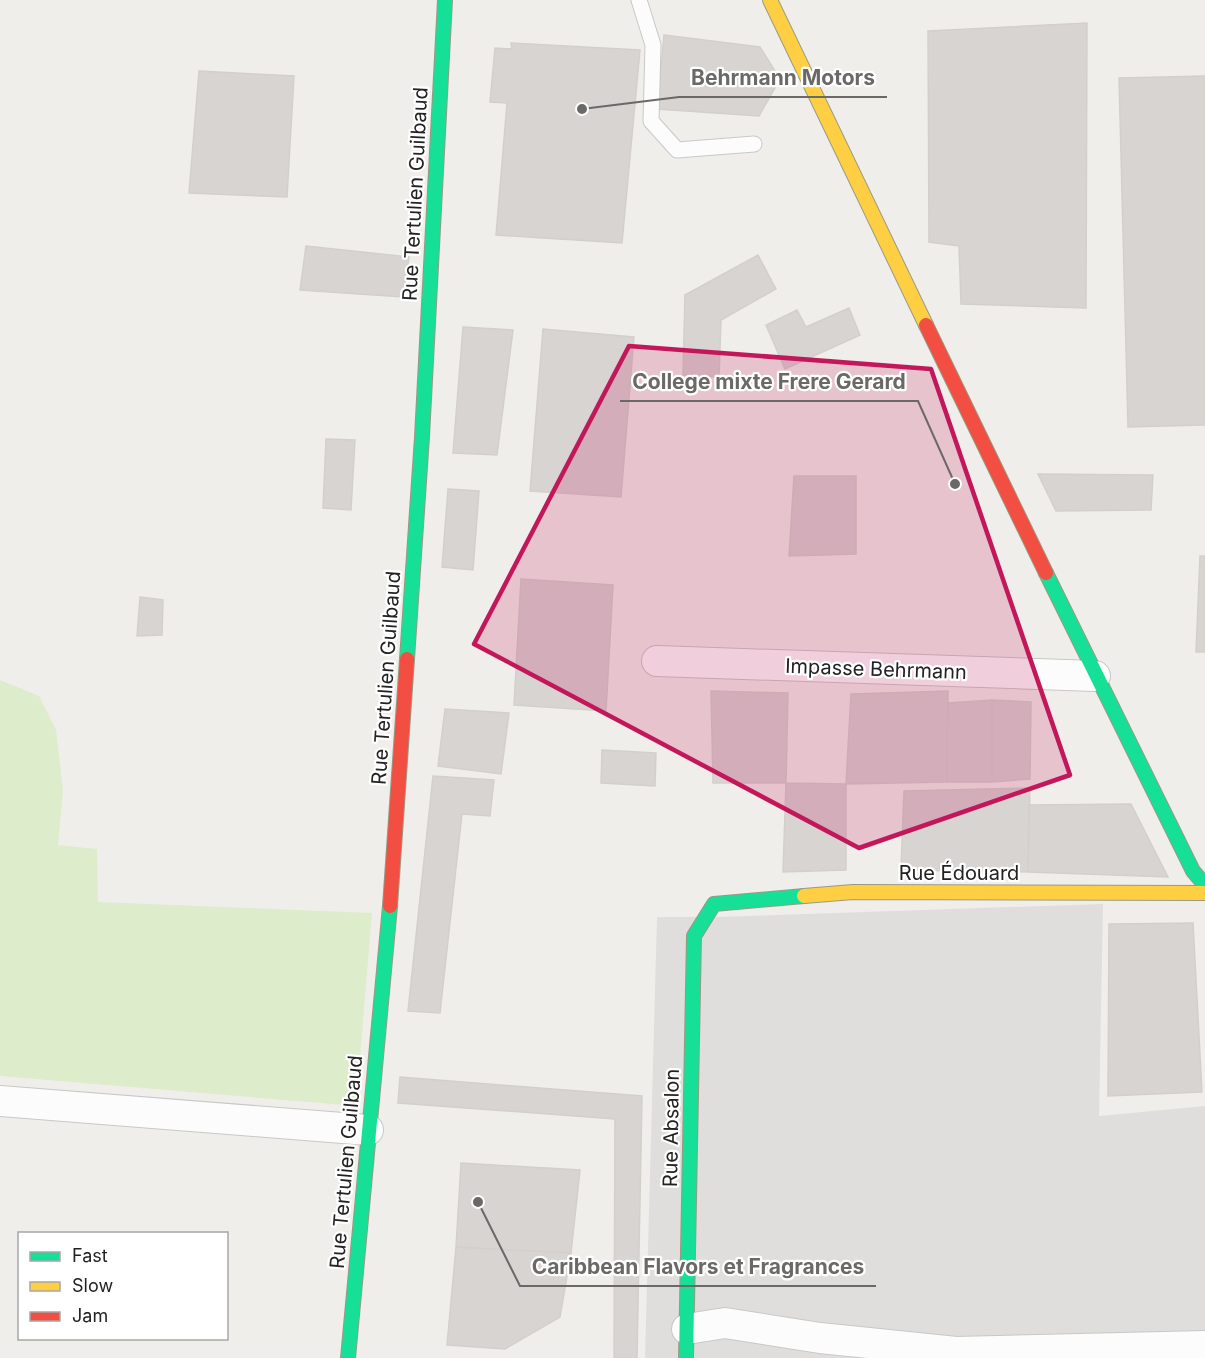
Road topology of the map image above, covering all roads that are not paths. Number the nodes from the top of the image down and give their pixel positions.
1 (445, 0) edge
2 (639, 0) edge
3 (770, 0) edge
4 (754, 144) dead end
5 (657, 661) dead end
6 (1095, 676) junction
7 (1205, 885) edge
8 (1205, 893) edge
9 (714, 904) joint
10 (0, 1101) edge
11 (368, 1130) junction
12 (687, 1343) edge
13 (1205, 1346) edge
14 (348, 1358) edge

1 - 11 street, Rue Tertulien Guilbaud
2 - 4 lane
3 - 6 street
5 - 6 street, Impasse Behrmann
6 - 7 street
8 - 9 street, Rue Édouard
9 - 12 street, Rue Absalon
10 - 11 street
11 - 14 street, Rue Tertulien Guilbaud
12 - 13 street

